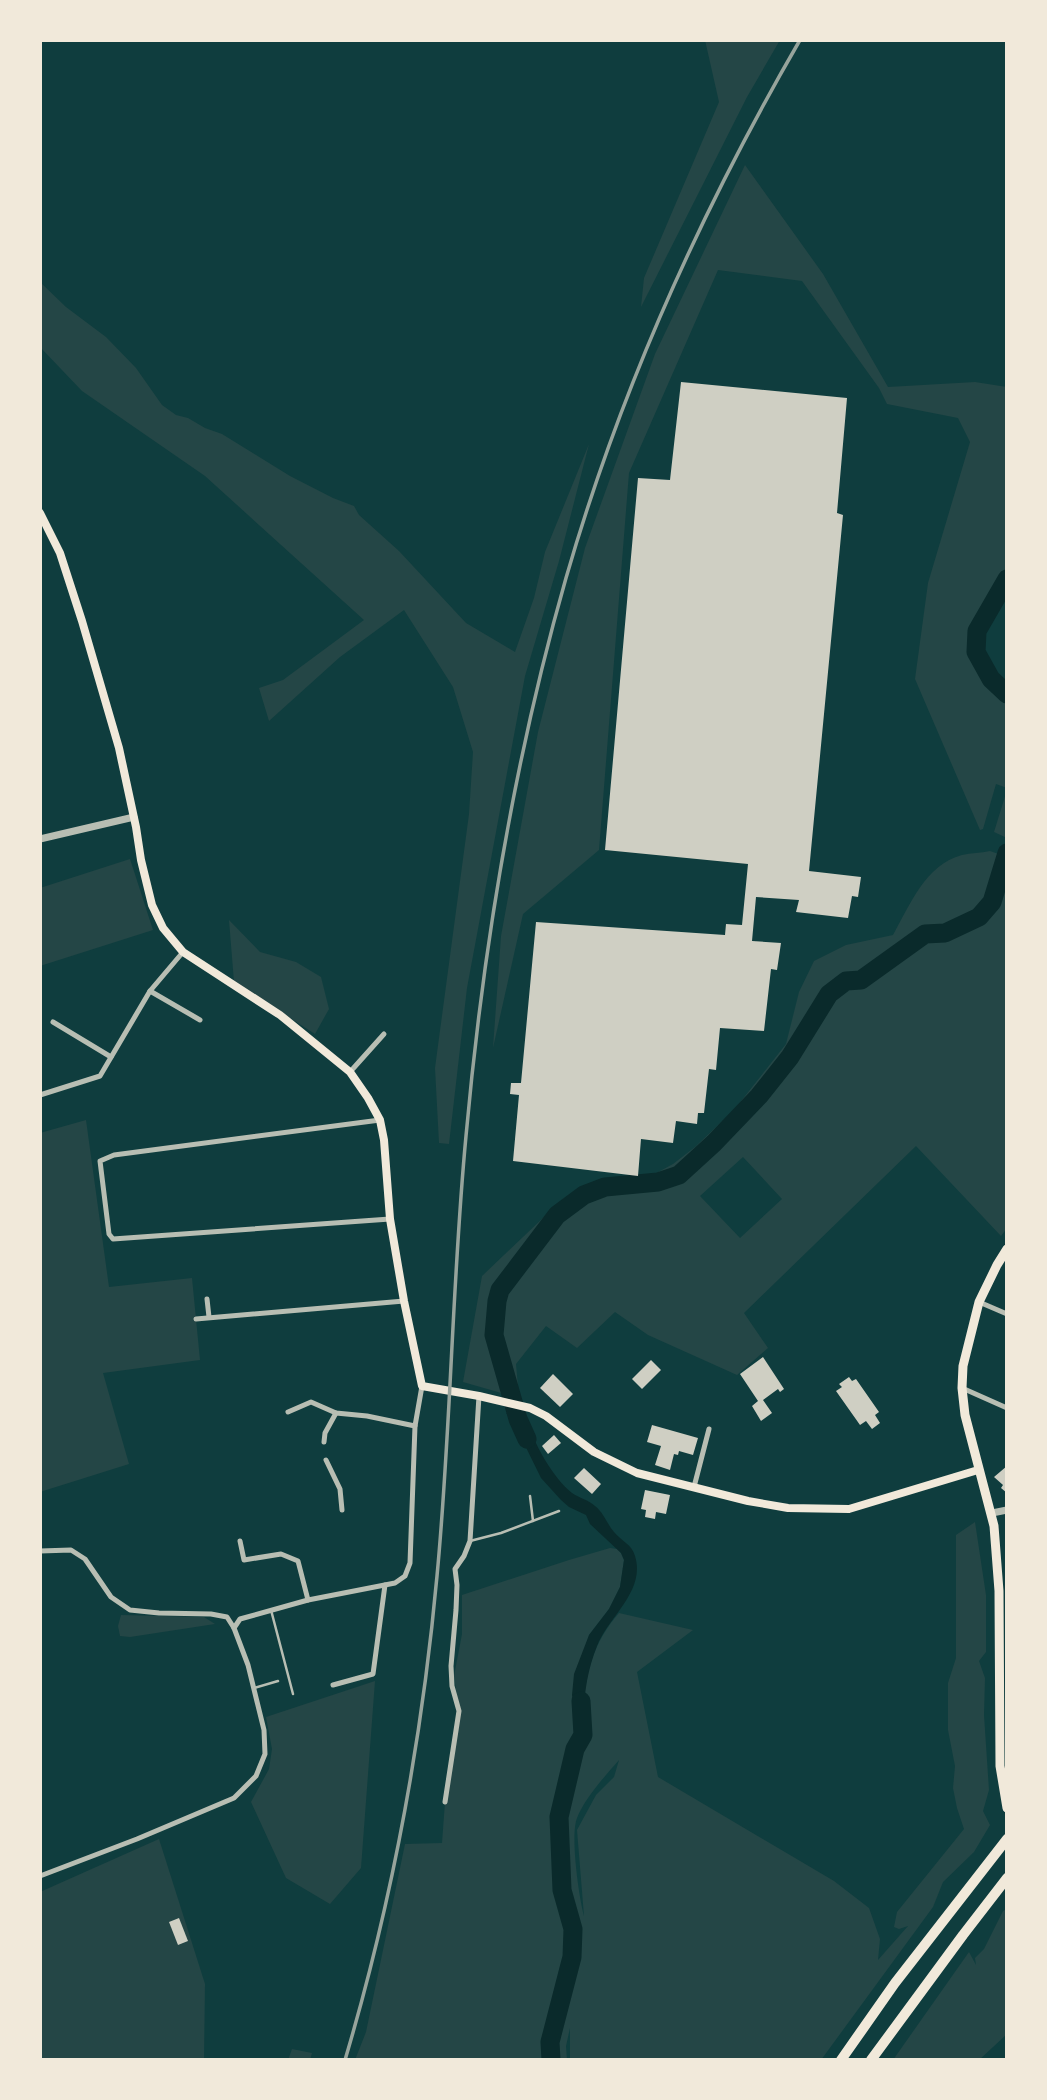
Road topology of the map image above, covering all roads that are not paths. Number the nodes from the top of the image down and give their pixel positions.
1 (40, 513) edge
2 (134, 817) junction
3 (40, 839) edge
4 (183, 952) junction
5 (150, 990) junction
6 (200, 1020) dead end
7 (53, 1023) dead end
8 (384, 1034) dead end
9 (111, 1057) junction
10 (349, 1072) junction
11 (40, 1095) edge
12 (380, 1120) junction
13 (390, 1219) junction
14 (1007, 1249) edge
15 (207, 1300) dead end
16 (404, 1301) junction
17 (979, 1302) junction
18 (1007, 1314) edge
19 (209, 1317) junction
20 (196, 1319) dead end
21 (422, 1386) junction
22 (962, 1388) junction
23 (478, 1396) junction
24 (1007, 1408) edge
25 (288, 1412) dead end
26 (336, 1413) junction
27 (415, 1426) junction
28 (709, 1429) dead end
29 (324, 1442) dead end
30 (326, 1460) dead end
31 (978, 1470) junction
32 (694, 1488) junction
33 (530, 1496) dead end
34 (342, 1510) dead end
35 (1007, 1510) edge
36 (559, 1511) dead end
37 (992, 1513) junction
38 (533, 1521) junction
39 (240, 1541) dead end
40 (470, 1541) junction
41 (40, 1551) edge
42 (385, 1585) junction
43 (1003, 1591) edge
44 (308, 1600) junction
45 (271, 1610) junction
46 (234, 1628) junction
47 (278, 1681) dead end
48 (333, 1685) dead end
49 (254, 1689) junction
50 (293, 1694) dead end
51 (445, 1802) dead end
52 (1007, 1808) edge
53 (1007, 1839) edge
54 (40, 1876) edge
55 (1007, 1878) edge
56 (841, 2060) edge
57 (871, 2060) edge

1 - 2 main road
2 - 3 street
2 - 4 main road
4 - 5 street
4 - 10 main road
5 - 6 street
5 - 9 street
7 - 9 street
8 - 10 street
9 - 11 street
10 - 12 main road
12 - 13 main road
12 - 13 street
13 - 16 main road
14 - 17 highway
15 - 19 street
16 - 19 street
16 - 21 main road
17 - 18 street
17 - 22 highway
19 - 20 street
21 - 23 main road
21 - 27 street
22 - 24 street
22 - 31 highway
23 - 32 main road
23 - 40 street
25 - 26 street
26 - 27 street
26 - 29 street
27 - 42 street
28 - 32 street
30 - 34 street
31 - 32 main road
31 - 37 highway
33 - 38 lane
35 - 37 street
36 - 38 lane
37 - 43 highway
38 - 40 lane
39 - 44 street
40 - 51 street
41 - 46 street
42 - 44 street
42 - 48 street
43 - 52 highway
44 - 45 street
45 - 46 street
45 - 50 lane
46 - 49 street
47 - 49 lane
49 - 54 street
53 - 56 highway
55 - 57 highway

